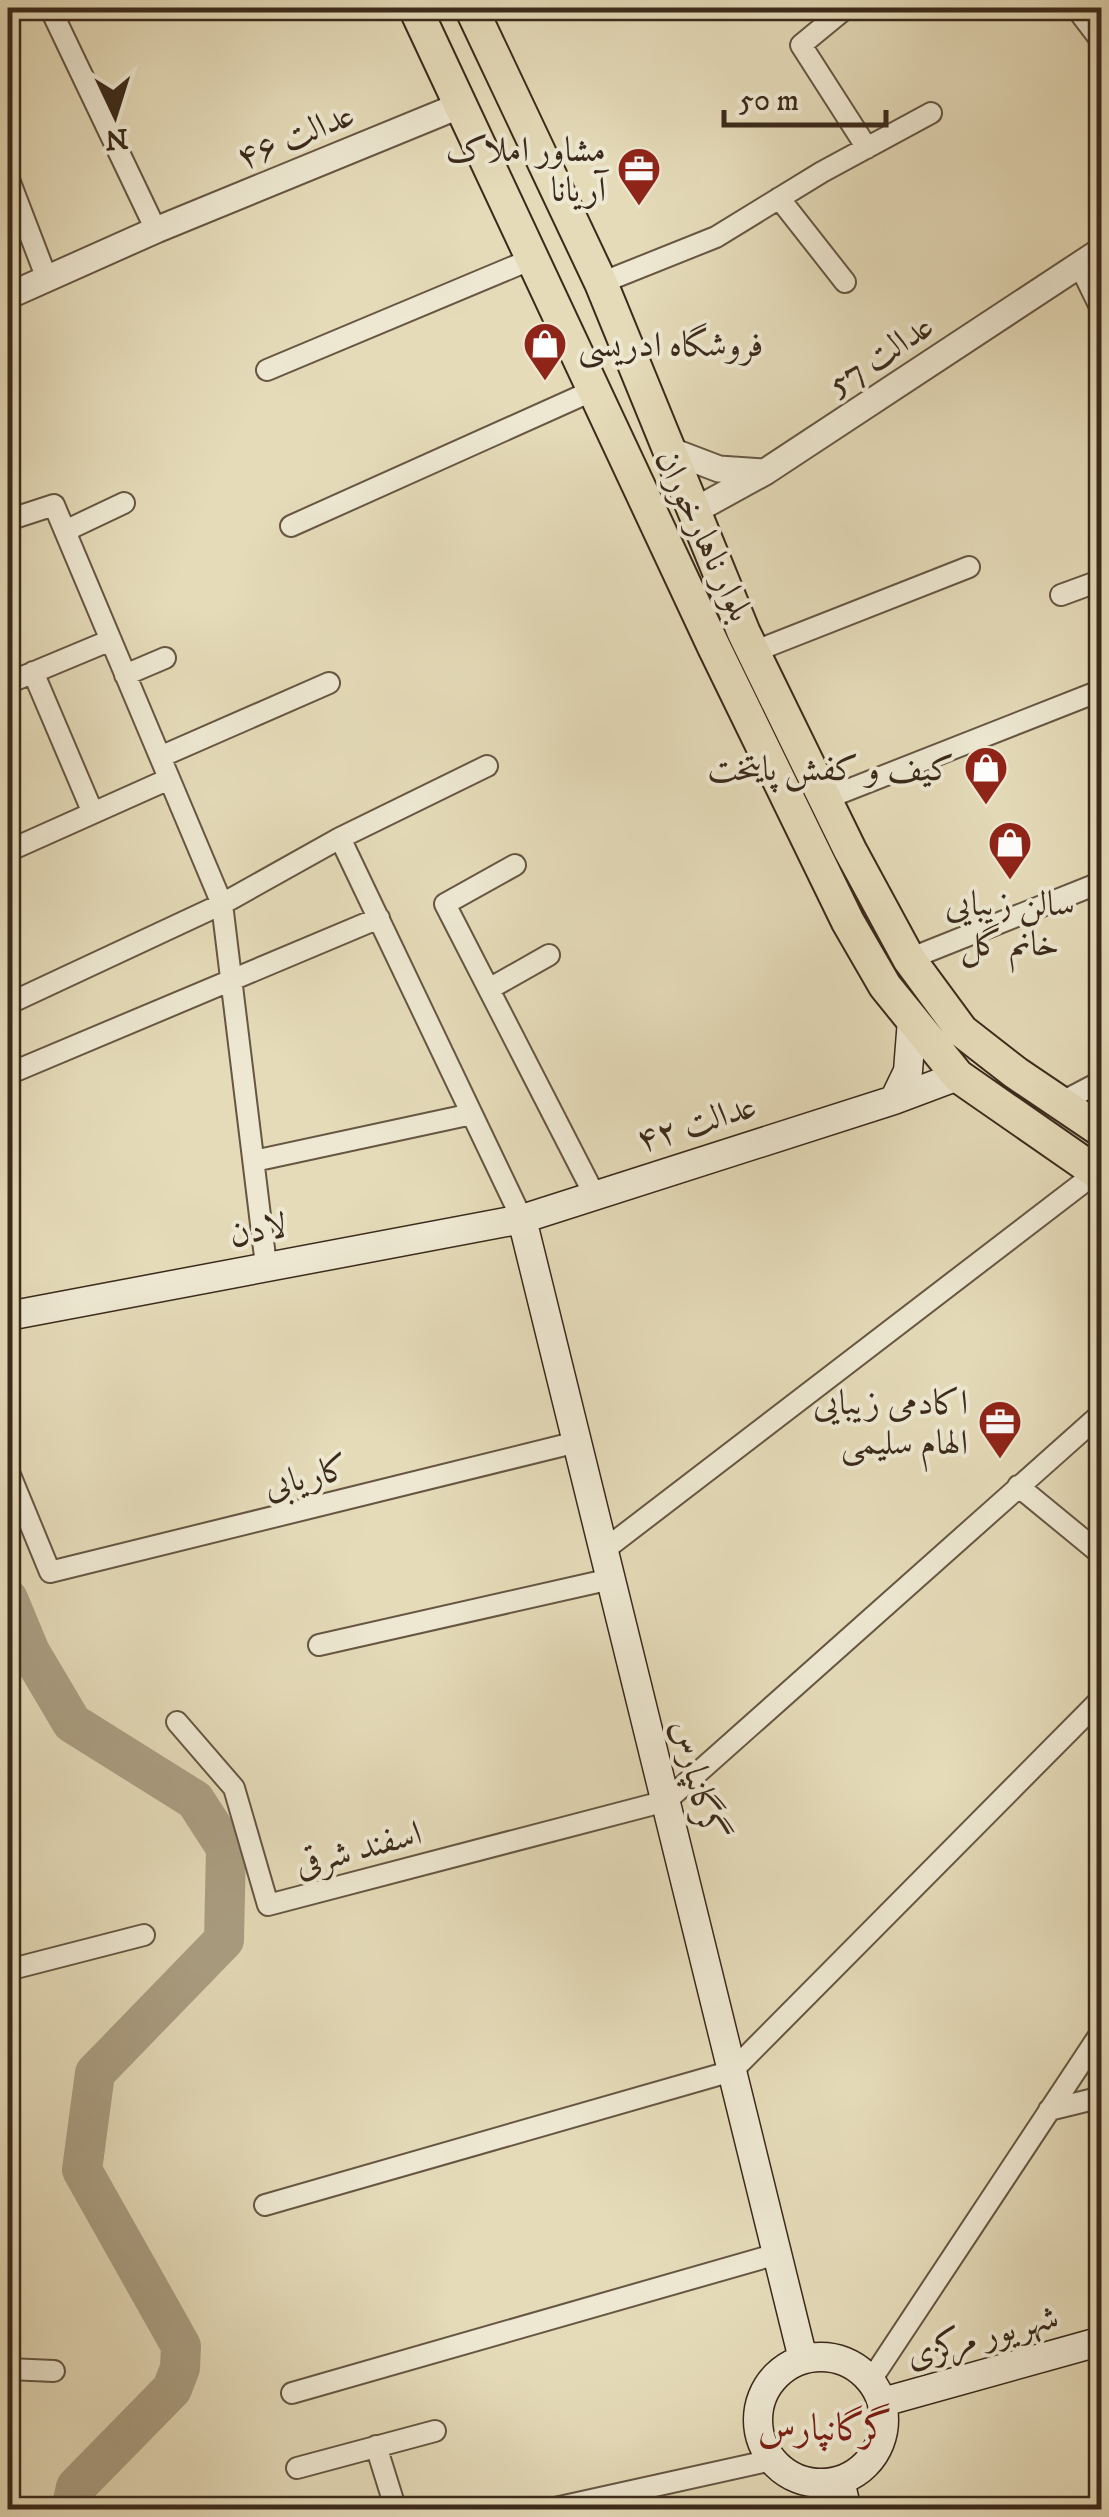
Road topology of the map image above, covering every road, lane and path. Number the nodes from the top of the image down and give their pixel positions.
1 (50, 8) edge
2 (416, 8) edge
3 (471, 8) edge
4 (846, 8) edge
5 (1076, 8) edge
6 (1102, 42) edge
7 (461, 105) junction
8 (931, 114) dead end
9 (867, 148) junction
10 (8, 177) edge
11 (780, 198) junction
12 (156, 230) junction
13 (1102, 250) edge
14 (532, 259) junction
15 (1080, 264) junction
16 (47, 279) junction
17 (845, 282) dead end
18 (601, 283) junction
19 (8, 296) edge
20 (1102, 311) edge
21 (267, 370) dead end
22 (594, 390) junction
23 (669, 450) junction
24 (764, 472) junction
25 (124, 503) dead end
26 (694, 511) junction
27 (8, 520) edge
28 (292, 526) dead end
29 (658, 528) junction
30 (65, 531) junction
31 (968, 567) dead end
32 (1102, 580) edge
33 (1060, 595) dead end
34 (111, 640) junction
35 (753, 652) junction
36 (165, 658) dead end
37 (33, 672) junction
38 (126, 675) junction
39 (8, 683) edge
40 (330, 683) dead end
41 (1102, 690) edge
42 (160, 757) junction
43 (487, 766) dead end
44 (170, 780) junction
45 (825, 798) junction
46 (93, 814) junction
47 (340, 838) junction
48 (8, 851) edge
49 (515, 865) dead end
50 (1102, 882) edge
51 (222, 904) junction
52 (378, 918) junction
53 (549, 955) dead end
54 (909, 959) junction
55 (231, 981) junction
56 (489, 989) junction
57 (8, 1004) edge
58 (912, 1020) junction
59 (8, 1068) edge
60 (958, 1076) junction
61 (1102, 1081) edge
62 (894, 1100) junction
63 (1060, 1102) junction
64 (472, 1114) junction
65 (1102, 1131) edge
66 (254, 1161) junction
67 (1099, 1174) edge
68 (594, 1194) junction
69 (522, 1219) junction
70 (266, 1265) junction
71 (8, 1316) edge
72 (1102, 1413) edge
73 (577, 1442) junction
74 (8, 1470) edge
75 (1018, 1486) junction
76 (604, 1550) junction
77 (1102, 1555) edge
78 (611, 1578) junction
79 (320, 1644) dead end
80 (1102, 1698) edge
81 (177, 1722) dead end
82 (666, 1801) junction
83 (144, 1936) dead end
84 (8, 1970) edge
85 (1102, 2031) edge
86 (732, 2071) junction
87 (1102, 2096) edge
88 (1049, 2110) junction
89 (265, 2206) dead end
90 (777, 2254) junction
91 (1102, 2341) edge
92 (803, 2359) junction
93 (8, 2369) edge
94 (54, 2371) dead end
95 (877, 2391) junction
96 (292, 2393) dead end
97 (435, 2430) dead end
98 (376, 2446) junction
99 (772, 2460) junction
100 (297, 2468) dead end
101 (840, 2481) junction
102 (396, 2510) edge
103 (546, 2510) edge
104 (847, 2510) edge

1 - 12 street
2 - 7 main road, بلوار ناهارخوران
3 - 18 main road, بلوار ناهارخوران
4 - 9 street
5 - 6 street
7 - 12 street, ۴۶ عدالت
7 - 14 main road, بلوار ناهارخوران
8 - 9 street
9 - 11 street
10 - 16 street
11 - 17 street
11 - 18 street
12 - 16 street, ۴۶ عدالت
13 - 15 street, عدالت 57
14 - 21 street
14 - 22 main road, بلوار ناهارخوران
15 - 20 street
15 - 24 street, عدالت 57
16 - 19 street, ۴۶ عدالت
18 - 23 main road, بلوار ناهارخوران
22 - 28 street
22 - 29 main road, بلوار ناهارخوران
23 - 24 street
23 - 26 main road, بلوار ناهارخوران
24 - 26 street, عدالت 57
25 - 30 street
26 - 29 main road
26 - 35 main road, بلوار ناهارخوران
27 - 30 street
29 - 58 main road, بلوار ناهارخوران
30 - 34 street
31 - 35 street
32 - 33 street
34 - 37 street
34 - 38 street
35 - 45 main road, بلوار ناهارخوران
36 - 38 street
37 - 39 street
37 - 46 street
38 - 42 street
40 - 42 street
41 - 45 street
42 - 44 street
43 - 47 street
44 - 46 street
44 - 51 street
45 - 54 main road, بلوار ناهارخوران
46 - 48 street
47 - 51 street
47 - 52 street
49 - 56 street
50 - 54 street
51 - 55 street
51 - 57 street
52 - 55 street
52 - 64 street
53 - 56 street
54 - 63 main road, بلوار ناهارخوران
55 - 59 street
55 - 66 street
56 - 68 street
58 - 60 main road, بلوار ناهارخوران
58 - 62 main road
60 - 62 main road, عدالت ۴۲
60 - 67 main road, بلوار ناهارخوران
61 - 63 street
62 - 68 main road, عدالت ۴۲
63 - 65 main road, بلوار ناهارخوران
64 - 66 street
64 - 69 street
66 - 70 street
67 - 76 street
68 - 69 main road, عدالت ۴۲
69 - 70 main road, لادن
69 - 73 main road, گرگانپارس
70 - 71 main road, لادن
72 - 75 street
73 - 74 street, کاریابی
73 - 76 main road, گرگانپارس
75 - 77 street
75 - 82 street
76 - 78 main road, گرگانپارس
78 - 79 street
78 - 82 main road, گرگانپارس
80 - 86 street
81 - 82 street, اسفند شرقی
82 - 86 main road, گرگانپارس
83 - 84 street
85 - 88 street
86 - 89 street
86 - 90 main road, گرگانپارس
87 - 88 street
88 - 95 street
90 - 92 main road, گرگانپارس
90 - 96 street
91 - 95 main road, شهریور مرکزی
92 - 95 main road
92 - 99 main road
93 - 94 street
95 - 101 main road
97 - 98 street
98 - 100 street
98 - 102 street
99 - 101 main road
99 - 103 street
101 - 104 main road

